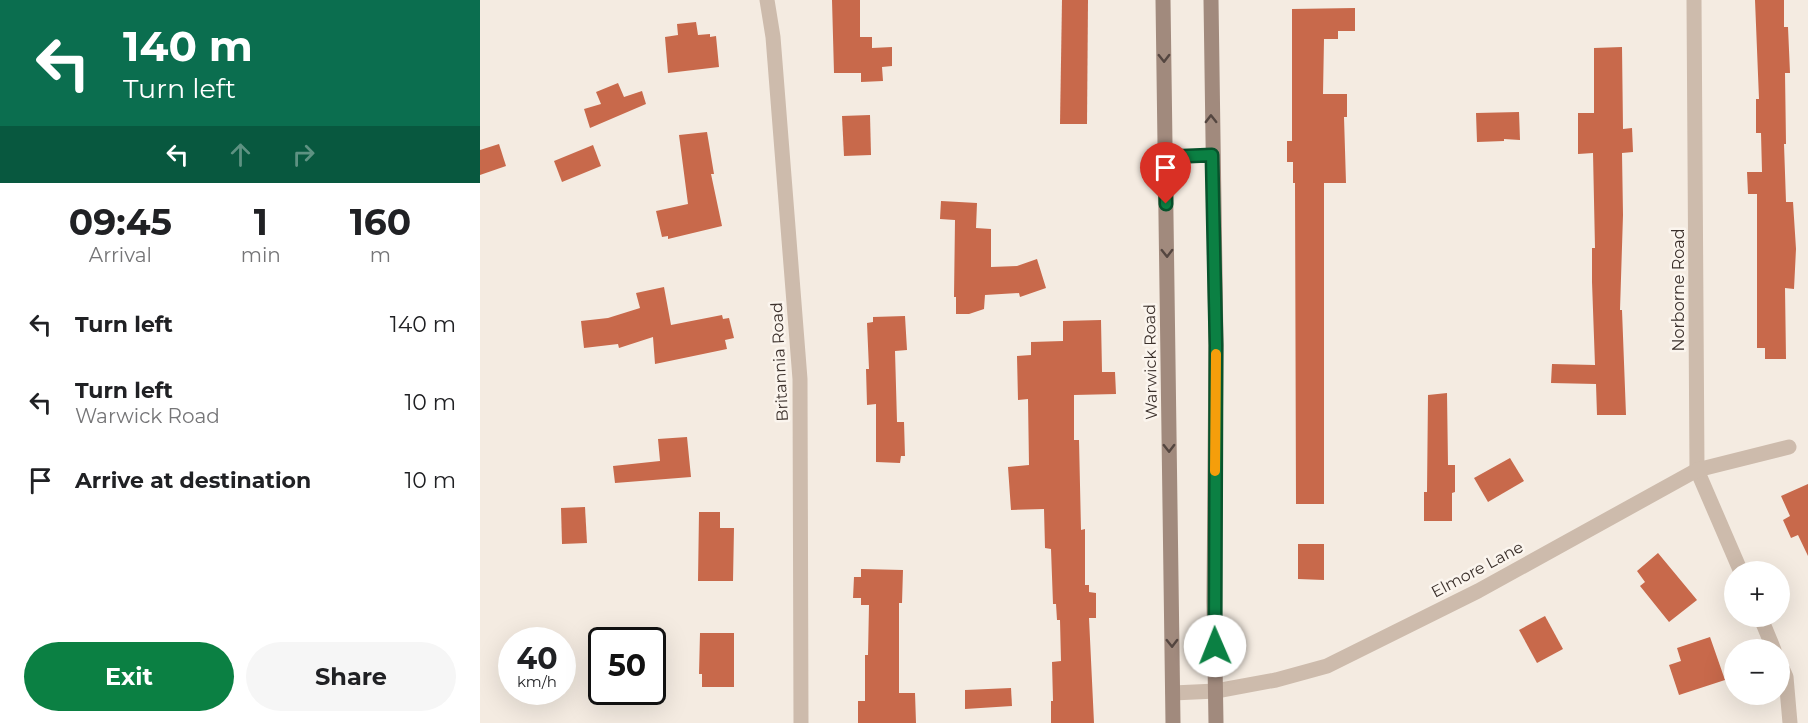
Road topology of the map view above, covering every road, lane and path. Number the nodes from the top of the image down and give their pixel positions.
1 (767, 0) edge
2 (1163, 0) edge
3 (1211, 0) edge
4 (1694, 0) edge
5 (1212, 155) junction
6 (1165, 157) junction
7 (1789, 447) dead end
8 (1697, 471) junction
9 (1736, 561) edge
10 (1216, 691) junction
11 (1173, 693) junction
12 (1788, 705) edge
13 (801, 723) edge
14 (1173, 723) edge
15 (1216, 723) edge
16 (1790, 723) edge

1 - 13 street, Britannia Road
2 -> 6 main road, Warwick Road
5 -> 3 main road
4 - 8 street, Norborne Road
5 - 6 lane
5 - 10 main road
6 -> 11 main road, Warwick Road
7 - 8 street, Elmore Lane
8 - 9 street, Norborne Road
8 - 10 street, Elmore Lane
10 - 11 street, Elmore Lane
10 - 15 main road
11 - 14 main road, Warwick Road
12 - 16 street

